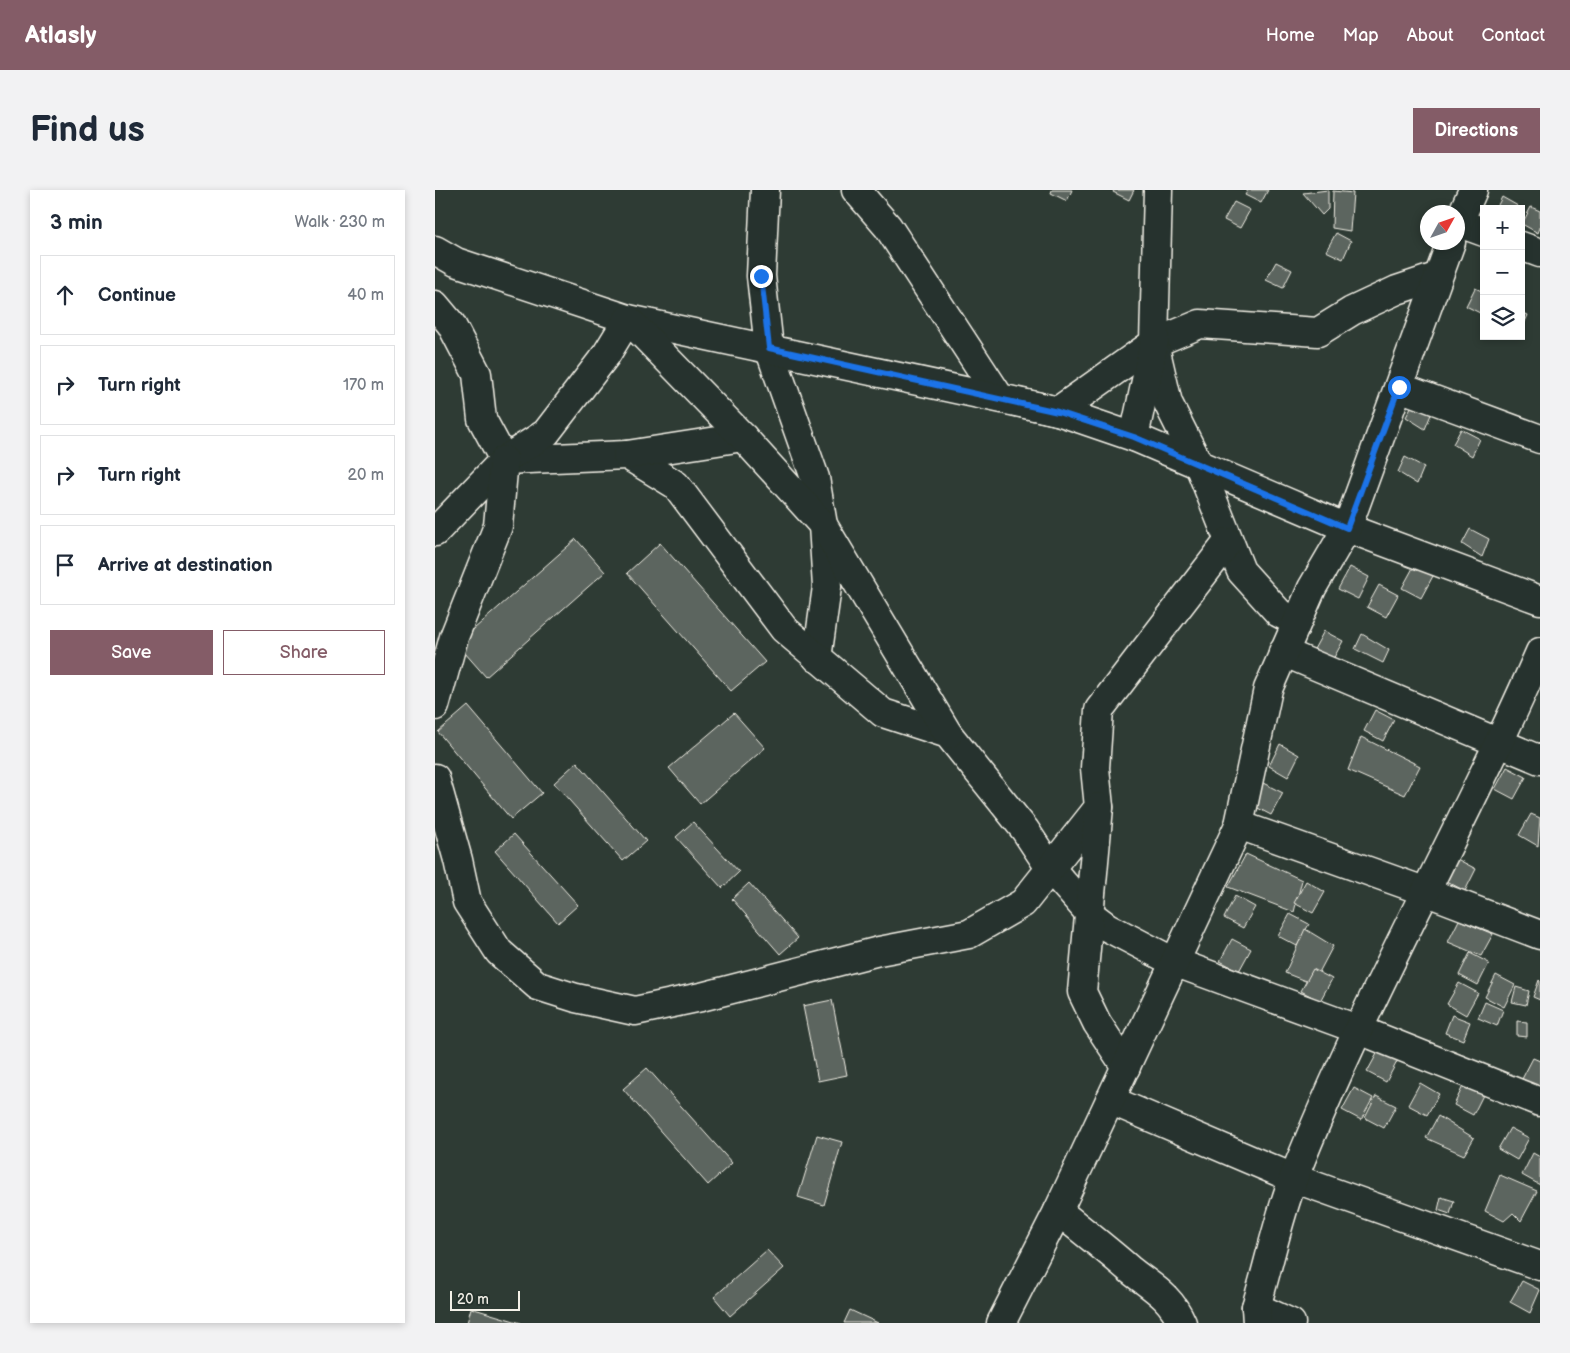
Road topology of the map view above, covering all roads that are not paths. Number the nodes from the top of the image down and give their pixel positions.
1 (765, 190) edge
2 (856, 190) edge
3 (1158, 190) edge
4 (1473, 190) edge
5 (1465, 223) edge
6 (1525, 247) edge
7 (435, 250) edge
8 (1452, 250) edge
9 (1540, 253) edge
10 (1437, 277) junction
11 (435, 305) edge
12 (628, 319) junction
13 (1154, 343) junction
14 (769, 348) junction
15 (1399, 387) junction
16 (1058, 412) junction
17 (743, 437) junction
18 (1134, 437) junction
19 (1540, 438) edge
20 (627, 455) junction
21 (504, 460) junction
22 (1199, 465) junction
23 (823, 526) junction
24 (1347, 528) junction
25 (435, 532) edge
26 (1228, 542) junction
27 (1540, 600) edge
28 (1296, 622) junction
29 (1283, 652) junction
30 (1540, 652) edge
31 (817, 658) junction
32 (435, 706) edge
33 (948, 734) junction
34 (1500, 744) junction
35 (1540, 760) edge
36 (435, 778) edge
37 (1099, 807) junction
38 (1239, 826) junction
39 (1050, 868) junction
40 (1427, 892) junction
41 (1091, 915) junction
42 (1540, 935) edge
43 (1174, 962) junction
44 (1357, 1029) junction
45 (1126, 1067) junction
46 (1110, 1100) junction
47 (1540, 1102) edge
48 (1293, 1178) junction
49 (1058, 1211) junction
50 (1540, 1266) edge
51 (1256, 1315) edge
52 (1001, 1323) edge
53 (1181, 1323) edge
54 (1291, 1323) edge

1 - 14 street
2 - 16 street
3 - 13 street
4 - 5 street
6 - 9 street
7 - 12 street
8 - 10 street
10 - 13 street
10 - 15 street
11 - 21 street
12 - 14 street
12 - 17 street
12 - 21 street
13 - 16 street
13 - 18 street
13 - 22 street
14 - 16 street
14 - 23 street
15 - 19 street
15 - 24 street
16 - 18 street
17 - 20 street
17 - 23 street
18 - 22 street
20 - 21 street
20 - 31 street
21 - 25 street
21 - 32 street
22 - 24 street
22 - 26 street
23 - 31 street
23 - 33 street
24 - 27 street
24 - 28 street
26 - 28 street
26 - 37 street
28 - 29 street
29 - 34 street
29 - 38 street
30 - 34 street
31 - 33 street
33 - 39 street
34 - 35 street
34 - 40 street
36 - 39 street
37 - 39 street
37 - 41 street
38 - 40 street
38 - 43 street
39 - 41 street
40 - 42 street
40 - 44 street
41 - 43 street
41 - 45 street
43 - 44 street
43 - 45 street
44 - 47 street
44 - 48 street
45 - 46 street
46 - 48 street
46 - 49 street
48 - 50 street
48 - 51 street
49 - 52 street
49 - 53 street
51 - 54 street

